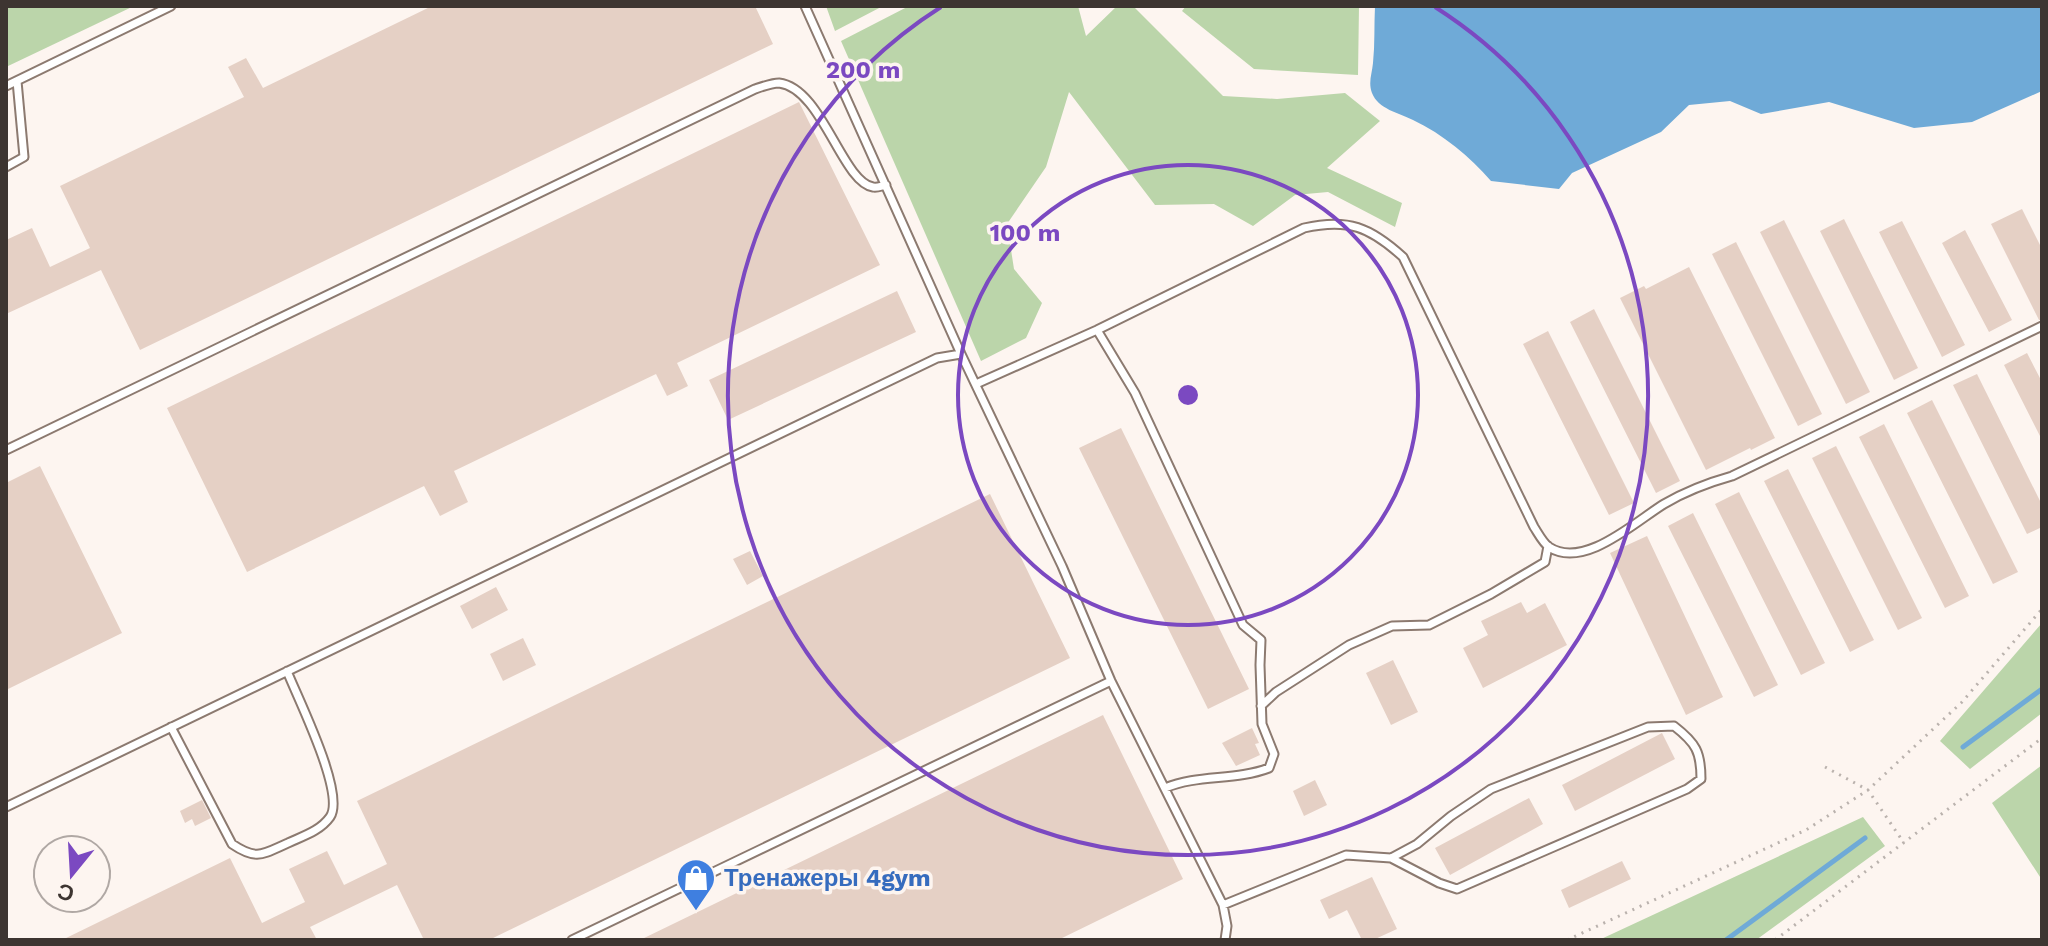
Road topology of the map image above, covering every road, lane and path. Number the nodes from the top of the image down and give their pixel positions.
1 (171, 6) edge
2 (805, 6) edge
3 (17, 81) junction
4 (6, 86) edge
5 (6, 167) edge
6 (886, 185) junction
7 (2042, 326) edge
8 (1097, 330) junction
9 (961, 354) junction
10 (976, 384) junction
11 (6, 450) edge
12 (1548, 546) junction
13 (2042, 609) edge
14 (287, 671) junction
15 (1111, 681) junction
16 (1261, 706) junction
17 (171, 727) junction
18 (2042, 738) edge
19 (1825, 767) dead end
20 (1165, 788) junction
21 (1868, 790) junction
22 (6, 807) edge
23 (1904, 843) junction
24 (1391, 858) junction
25 (1223, 905) junction
26 (572, 940) edge
27 (1225, 940) edge
28 (1567, 940) edge
29 (1775, 940) edge

1 - 3 lane
2 - 6 lane
3 - 4 lane
3 - 5 lane
6 - 9 lane
6 - 11 lane
7 - 12 lane
8 - 10 lane
8 - 12 lane
8 - 16 lane
9 - 10 lane
9 - 14 lane
10 - 15 lane
12 - 16 lane
13 - 21 path
14 - 17 lane
14 - 17 lane
15 - 20 lane
15 - 26 lane
16 - 20 lane
17 - 22 lane
18 - 23 path
19 - 21 path
20 - 25 lane
21 - 23 path
21 - 28 path
23 - 29 path
24 - 24 lane
24 - 25 lane
25 - 27 lane

